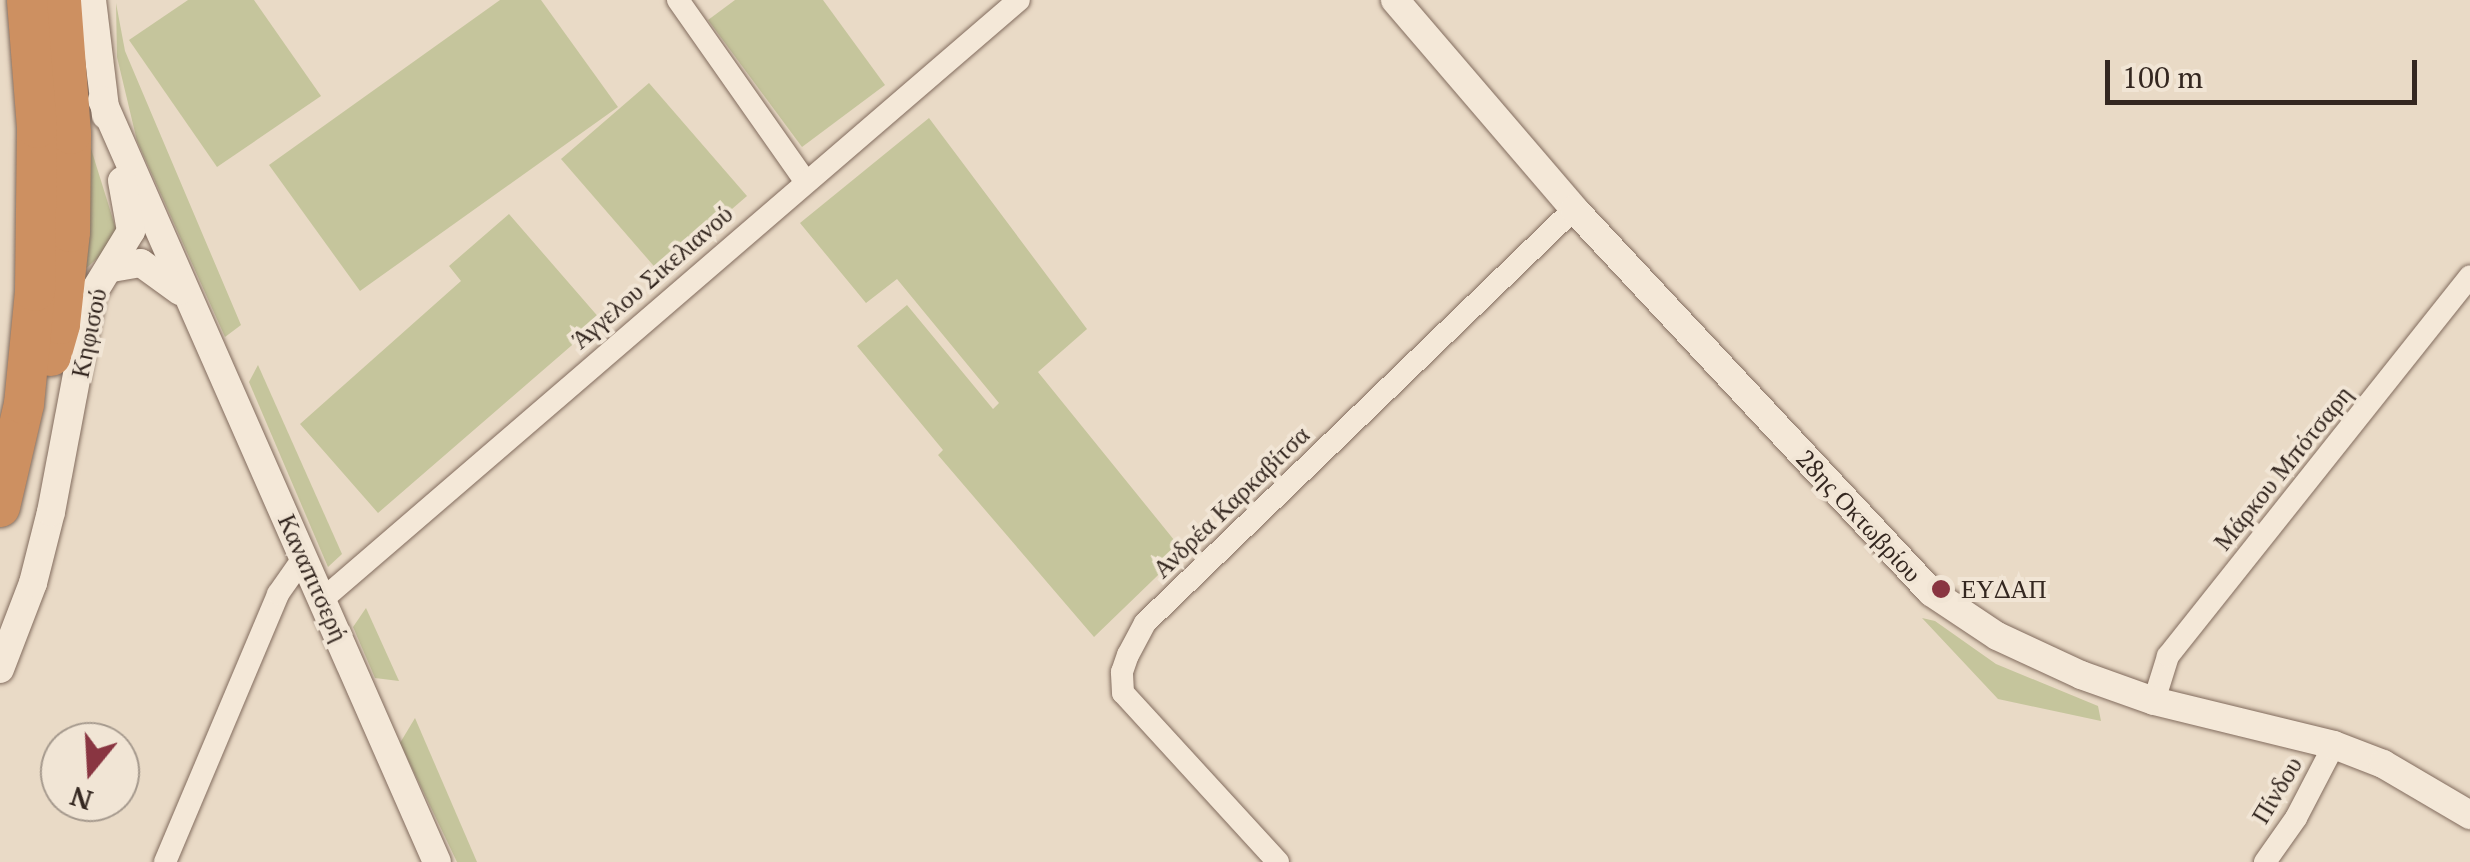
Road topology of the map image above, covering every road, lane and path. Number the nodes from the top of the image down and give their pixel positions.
1 (27, 0) edge
2 (61, 0) edge
3 (92, 0) edge
4 (678, 0) edge
5 (1019, 0) edge
6 (1395, 0) edge
7 (102, 100) junction
8 (804, 181) junction
9 (1574, 209) junction
10 (112, 268) junction
11 (2470, 277) edge
12 (185, 295) junction
13 (14, 458) junction
14 (0, 506) edge
15 (304, 556) junction
16 (323, 599) junction
17 (0, 669) edge
18 (2154, 702) junction
19 (2334, 745) junction
20 (2470, 815) edge
21 (165, 862) edge
22 (437, 862) edge
23 (1278, 862) edge
24 (2265, 862) edge

1 - 13 highway
2 - 13 highway
3 - 7 street, Κηφισού
4 - 8 street
5 - 8 street, Άγγελου Σικελιανού
6 - 9 street, 28ης Οκτωβρίου
7 - 10 street, Κηφισού
7 - 12 street, Καναπιτσερή
8 - 16 street, Άγγελου Σικελιανού
9 - 18 street, 28ης Οκτωβρίου
9 - 23 street, Ανδρέα Καρκαβίτσα
10 - 12 street
10 - 17 street, Κηφισού
11 - 18 street, Μάρκου Μπότσαρη
12 - 15 street, Καναπιτσερή
13 - 14 highway
15 - 16 street, Καναπιτσερή
15 - 21 street
16 - 22 street, Καναπιτσερή
18 - 19 street, 28ης Οκτωβρίου
19 - 20 street, 28ης Οκτωβρίου
19 - 24 street, Πίνδου

